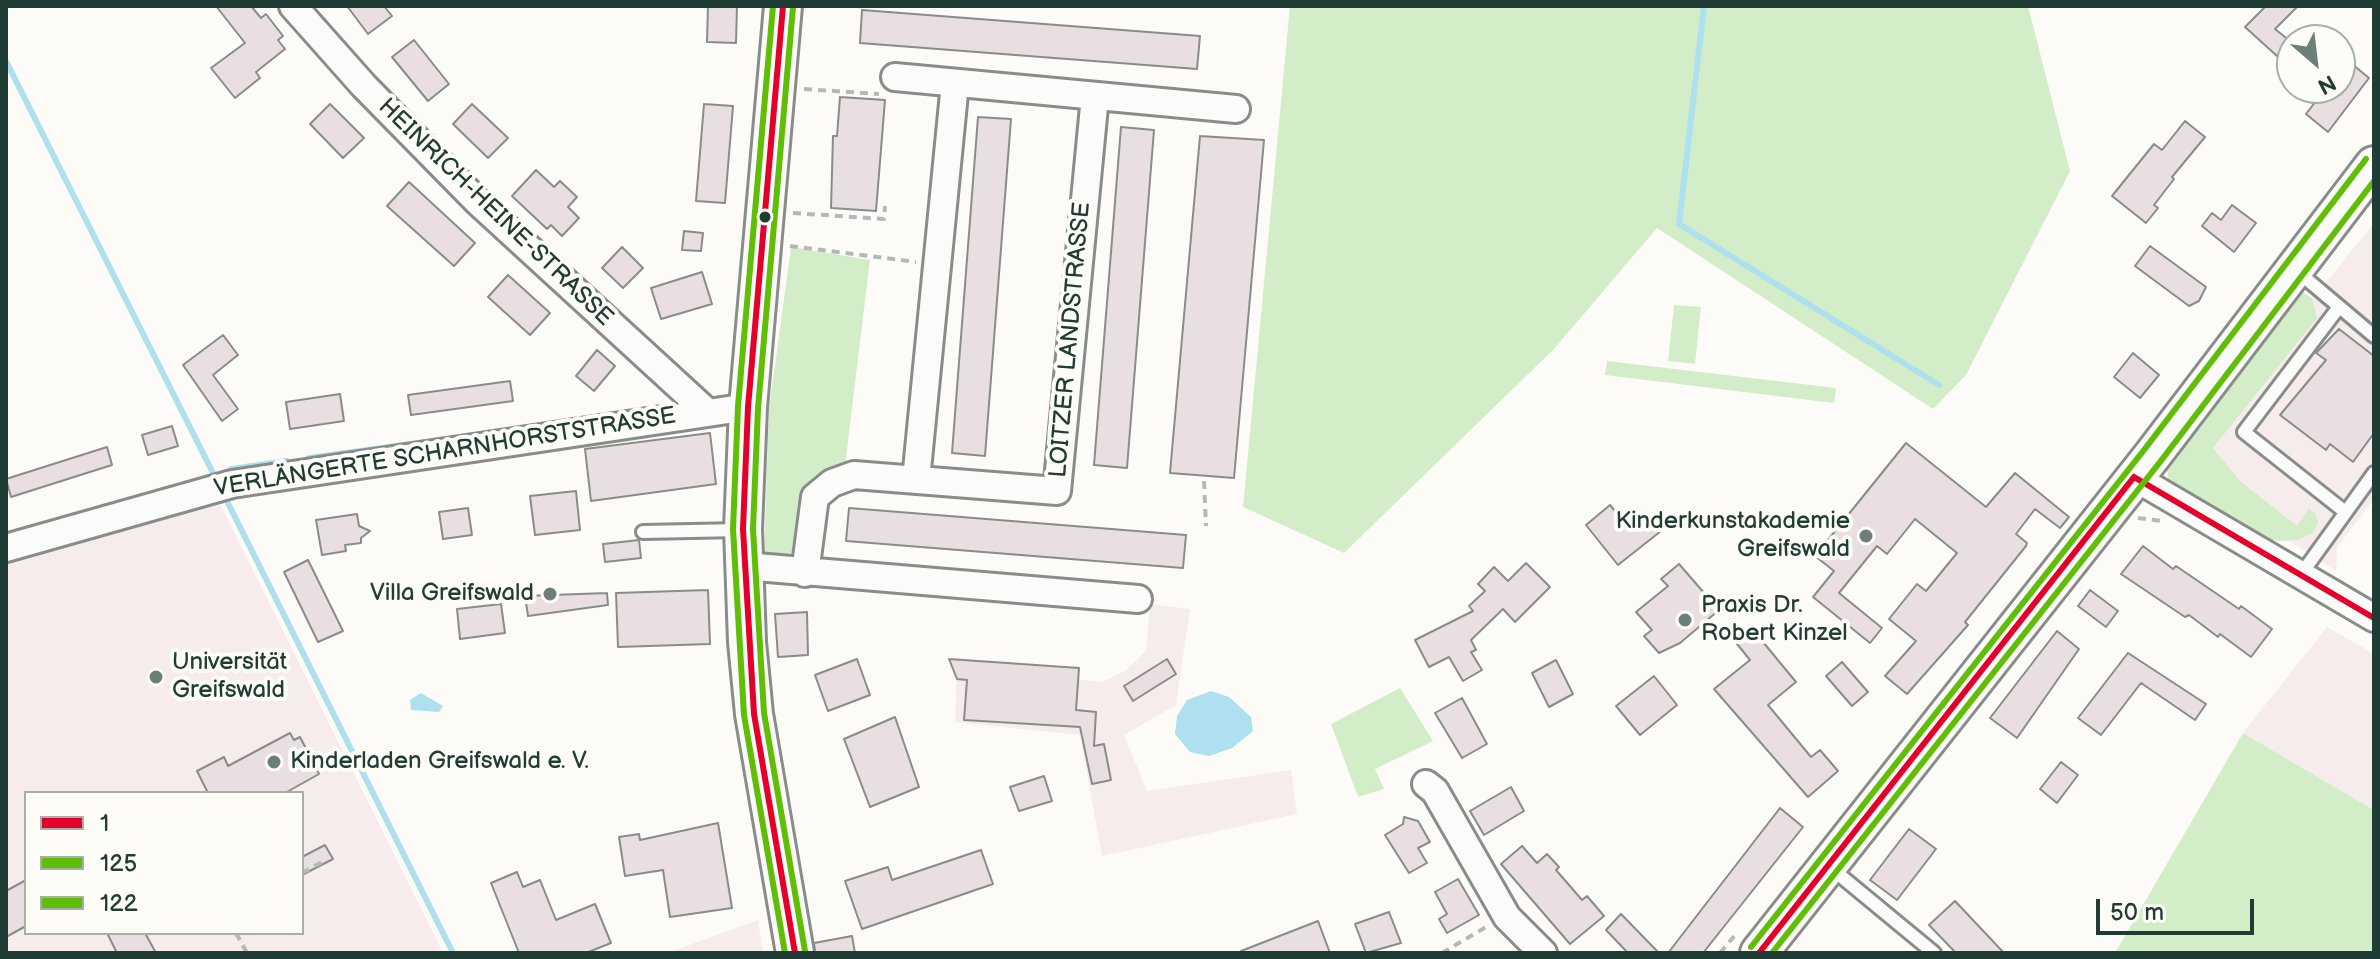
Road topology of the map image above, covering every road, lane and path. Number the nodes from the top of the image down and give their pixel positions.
1 (293, 6) edge
2 (783, 6) edge
3 (902, 78) joint
4 (955, 83) junction
5 (790, 87) dead end
6 (1095, 96) junction
7 (1236, 109) dead end
8 (2374, 165) edge
9 (885, 206) dead end
10 (791, 213) dead end
11 (788, 245) dead end
12 (938, 264) junction
13 (2293, 269) junction
14 (2339, 307) junction
15 (2374, 336) edge
16 (748, 407) junction
17 (706, 411) junction
18 (2374, 473) edge
19 (2134, 477) junction
20 (916, 480) junction
21 (1204, 481) dead end
22 (2344, 511) junction
23 (1206, 526) dead end
24 (743, 529) junction
25 (643, 532) dead end
26 (9, 540) edge
27 (744, 566) junction
28 (805, 573) junction
29 (2302, 573) junction
30 (1138, 599) dead end
31 (2374, 618) edge
32 (1426, 784) dead end
33 (326, 860) dead end
34 (1828, 866) junction
35 (304, 872) edge
36 (1496, 922) junction
37 (237, 935) edge
38 (247, 953) edge
39 (795, 953) edge
40 (1442, 953) edge
41 (1543, 953) edge
42 (1759, 953) edge
43 (1934, 953) edge

1 - 17 street, HEINRICH-HEINE-STRASSE
2 - 16 main road
3 - 4 street
3 - 5 path
4 - 6 street
4 - 12 street
6 - 7 street
6 - 20 street, LOITZER LANDSTRASSE
8 - 13 main road
9 - 10 path
11 - 12 path
12 - 20 street
13 - 14 lane
13 - 19 main road
14 - 15 lane
14 - 22 lane
16 - 17 street, VERLÄNGERTE SCHARNHORSTSTRASSE
16 - 24 main road
17 - 26 street, VERLÄNGERTE SCHARNHORSTSTRASSE
18 - 22 lane
19 - 29 street
19 - 34 main road
20 - 28 street, LOITZER LANDSTRASSE
21 - 23 path
22 - 29 lane
24 - 25 lane
24 - 27 main road
27 - 28 street
27 - 39 main road
28 - 30 street
29 - 31 street
32 - 36 street
33 - 35 path
34 - 42 main road
34 - 43 lane
36 - 40 path
36 - 41 street
37 - 38 path

